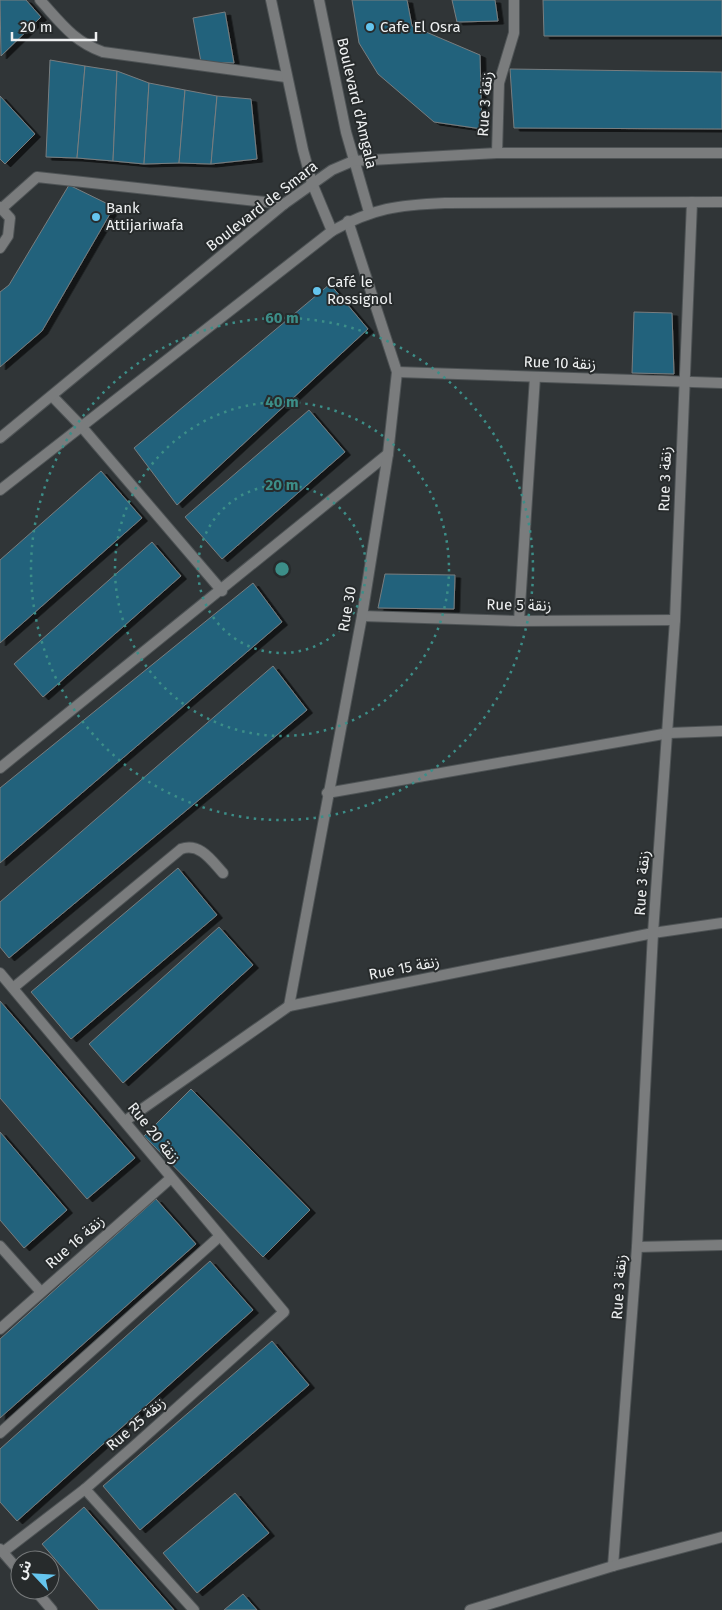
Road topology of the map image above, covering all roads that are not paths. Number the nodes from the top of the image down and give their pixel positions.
1 (40, 0) edge
2 (271, 0) edge
3 (319, 0) edge
4 (514, 0) edge
5 (286, 78) junction
6 (497, 153) junction
7 (722, 153) edge
8 (353, 161) junction
9 (312, 183) junction
10 (692, 202) junction
11 (722, 202) edge
12 (284, 204) junction
13 (1, 208) edge
14 (369, 212) junction
15 (348, 221) junction
16 (332, 231) junction
17 (0, 248) edge
18 (397, 372) junction
19 (535, 377) junction
20 (684, 382) junction
21 (722, 383) edge
22 (52, 396) junction
23 (81, 426) junction
24 (0, 438) edge
25 (388, 454) junction
26 (0, 490) edge
27 (222, 591) junction
28 (362, 616) junction
29 (676, 620) junction
30 (519, 621) junction
31 (722, 730) edge
32 (669, 732) junction
33 (0, 768) edge
34 (327, 794) junction
35 (223, 873) dead end
36 (722, 923) edge
37 (653, 933) junction
38 (0, 973) edge
39 (13, 988) junction
40 (290, 1006) junction
41 (125, 1121) junction
42 (171, 1178) junction
43 (220, 1236) junction
44 (722, 1245) edge
45 (0, 1246) edge
46 (637, 1247) junction
47 (42, 1292) junction
48 (284, 1312) joint
49 (0, 1329) edge
50 (0, 1433) edge
51 (85, 1489) junction
52 (722, 1537) edge
53 (2, 1550) edge
54 (10, 1560) edge
55 (613, 1566) junction
56 (44, 1600) edge
57 (52, 1610) edge
58 (194, 1610) edge
59 (470, 1610) edge

1 - 5 street
2 - 5 street
3 - 8 street, Boulevard d'Amgala
4 - 6 street, Rue 3 زنقة
5 - 9 street
6 - 7 street, Boulevard de Smara
6 - 8 street, Boulevard de Smara
8 - 9 street, Boulevard de Smara
8 - 14 street, Boulevard d'Amgala
9 - 12 street, Boulevard de Smara
9 - 16 street
10 - 11 street
10 - 14 street
10 - 20 street, Rue 3 زنقة
12 - 13 street
12 - 22 street, Boulevard de Smara
13 - 17 street
14 - 15 street
15 - 16 street
15 - 18 street, Rue 30
16 - 23 street
18 - 19 street, Rue 10 زنقة
18 - 25 street, Rue 30
19 - 20 street, Rue 10 زنقة
19 - 30 street
20 - 21 street, Rue 10 زنقة
20 - 29 street, Rue 3 زنقة
22 - 23 street
22 - 24 street, Boulevard de Smara
23 - 26 street
23 - 27 street
25 - 27 street
25 - 28 street, Rue 30
27 - 33 street
28 - 30 street, Rue 5 زنقة
28 - 34 street, Rue 30
29 - 30 street, Rue 5 زنقة
29 - 32 street, Rue 3 زنقة
31 - 32 street
32 - 34 street
32 - 37 street, Rue 3 زنقة
34 - 40 street, Rue 30
35 - 39 street
36 - 37 street, Rue 15 زنقة
37 - 40 street, Rue 15 زنقة
37 - 46 street, Rue 3 زنقة
38 - 39 street, Rue 20 زنقة
39 - 41 street, Rue 20 زنقة
40 - 41 street, Rue 15 زنقة
41 - 42 street, Rue 20 زنقة
42 - 43 street, Rue 20 زنقة
42 - 47 street, Rue 16 زنقة
43 - 48 street, Rue 20 زنقة
43 - 50 street
44 - 46 street
45 - 47 street
46 - 55 street, Rue 3 زنقة
47 - 49 street, Rue 16 زنقة
48 - 51 street, Rue 25 زنقة
51 - 53 street, Rue 25 زنقة
51 - 58 street
52 - 55 street
53 - 54 street
55 - 59 street
56 - 57 street

